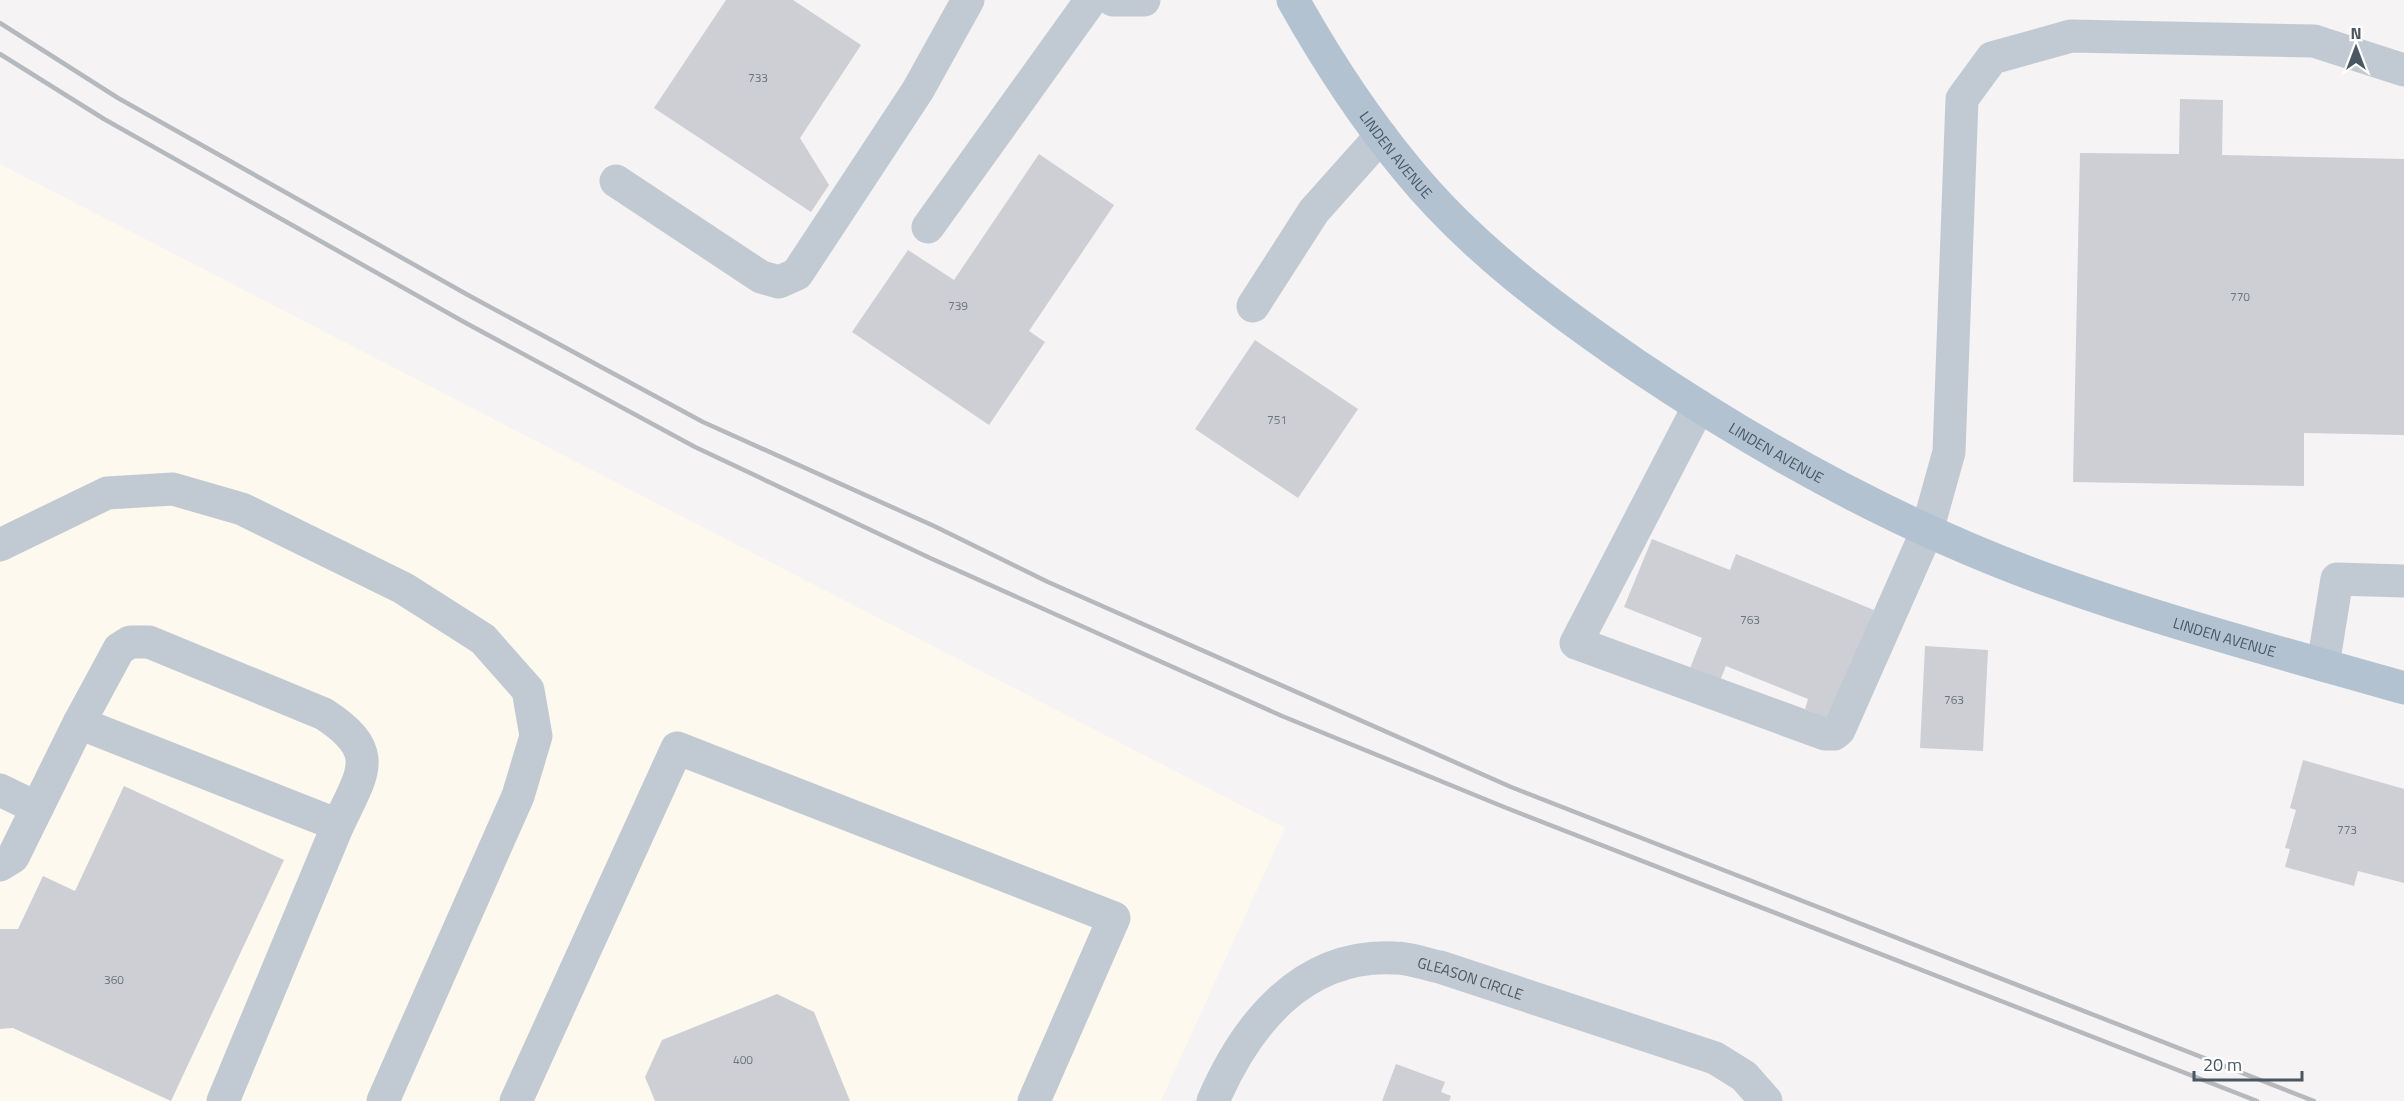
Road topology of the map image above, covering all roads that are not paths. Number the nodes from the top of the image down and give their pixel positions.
1 (968, 0) edge
2 (1091, 0) edge
3 (1113, 0) edge
4 (1144, 0) edge
5 (1293, 0) edge
6 (2404, 70) edge
7 (1381, 136) junction
8 (616, 181) dead end
9 (928, 227) dead end
10 (1253, 306) dead end
11 (1699, 406) junction
12 (1927, 531) junction
13 (0, 545) edge
14 (2404, 581) edge
15 (2323, 664) junction
16 (2404, 688) edge
17 (79, 723) junction
18 (0, 790) edge
19 (37, 808) junction
20 (338, 825) junction
21 (0, 865) edge
22 (223, 1101) edge
23 (383, 1101) edge
24 (516, 1101) edge
25 (1034, 1101) edge
26 (1213, 1101) edge
27 (1766, 1101) edge

1 - 8 street
2 - 9 street
3 - 4 street
5 - 7 main road, LINDEN AVENUE
6 - 12 street
7 - 10 street
7 - 11 main road, LINDEN AVENUE
11 - 12 main road, LINDEN AVENUE
11 - 12 street
12 - 15 main road, LINDEN AVENUE
13 - 23 street
14 - 15 street
15 - 16 main road, LINDEN AVENUE
17 - 19 street
17 - 20 street
17 - 20 street
18 - 19 street
19 - 21 street
20 - 22 street
24 - 25 street
26 - 27 street, GLEASON CIRCLE

